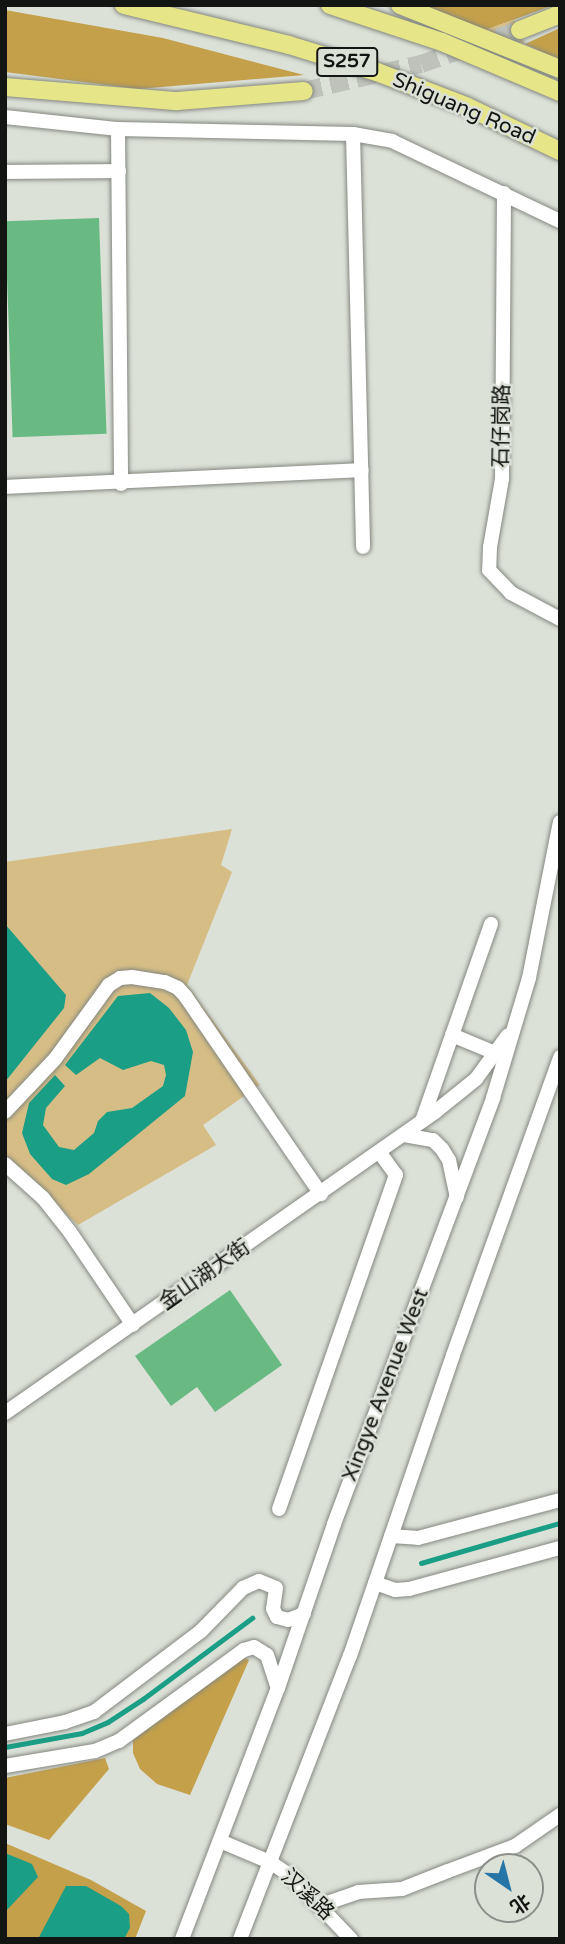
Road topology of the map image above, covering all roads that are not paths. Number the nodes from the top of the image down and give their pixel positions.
1 (124, 5) edge
2 (330, 5) edge
3 (400, 5) edge
4 (560, 14) edge
5 (520, 30) tunnel mouth
6 (560, 69) edge
7 (5, 87) edge
8 (304, 91) tunnel mouth
9 (560, 92) edge
10 (5, 117) edge
11 (118, 129) junction
12 (353, 134) junction
13 (560, 151) edge
14 (119, 171) junction
15 (5, 173) edge
16 (504, 193) junction
17 (560, 221) edge
18 (362, 470) junction
19 (121, 484) junction
20 (5, 487) edge
21 (363, 547) dead end
22 (560, 619) edge
23 (560, 822) edge
24 (491, 925) dead end
25 (521, 1005) junction
26 (453, 1035) junction
27 (495, 1053) junction
28 (560, 1058) edge
29 (5, 1112) edge
30 (422, 1122) junction
31 (404, 1135) junction
32 (380, 1153) junction
33 (5, 1164) edge
34 (321, 1194) junction
35 (457, 1198) junction
36 (133, 1325) junction
37 (5, 1413) edge
38 (560, 1500) edge
39 (279, 1509) dead end
40 (391, 1536) junction
41 (560, 1548) edge
42 (375, 1583) junction
43 (304, 1614) junction
44 (278, 1688) junction
45 (5, 1734) edge
46 (5, 1766) edge
47 (560, 1815) edge
48 (220, 1841) junction
49 (270, 1862) junction
50 (321, 1905) junction
51 (182, 1939) edge
52 (240, 1939) edge
53 (351, 1939) edge

1 - 13 main road, Shiguang Road / S257
2 - 9 main road, S257
3 - 6 main road
4 - 5 main road
7 - 8 main road
10 - 11 street
11 - 12 street
11 - 14 street
12 - 16 street
12 - 18 street
14 - 15 street
14 - 19 street
16 - 17 street
16 - 22 street, 石仔岗路
18 - 19 street
18 - 21 street
19 - 20 street
23 - 25 street, Xingye Avenue West
24 - 26 street
25 - 27 street, 金山湖大街
25 - 35 street, Xingye Avenue West
26 - 27 street
26 - 30 street
27 - 30 street, 金山湖大街
28 - 40 street
29 - 34 street
30 - 31 street, 金山湖大街
31 - 32 street, 金山湖大街
31 - 35 street
32 - 34 street, 金山湖大街
32 - 39 street
33 - 36 street
34 - 36 street, 金山湖大街
35 - 43 street, Xingye Avenue West
36 - 37 street, 金山湖大街
38 - 40 street
40 - 42 street
41 - 42 street
42 - 49 street
43 - 44 street, Xingye Avenue West
43 - 45 street
44 - 46 street
44 - 48 street, Xingye Avenue West
47 - 50 street
48 - 49 street, 汉溪路
48 - 51 street, Xingye Avenue West
49 - 50 street, 汉溪路
49 - 52 street
50 - 53 street, 汉溪路

